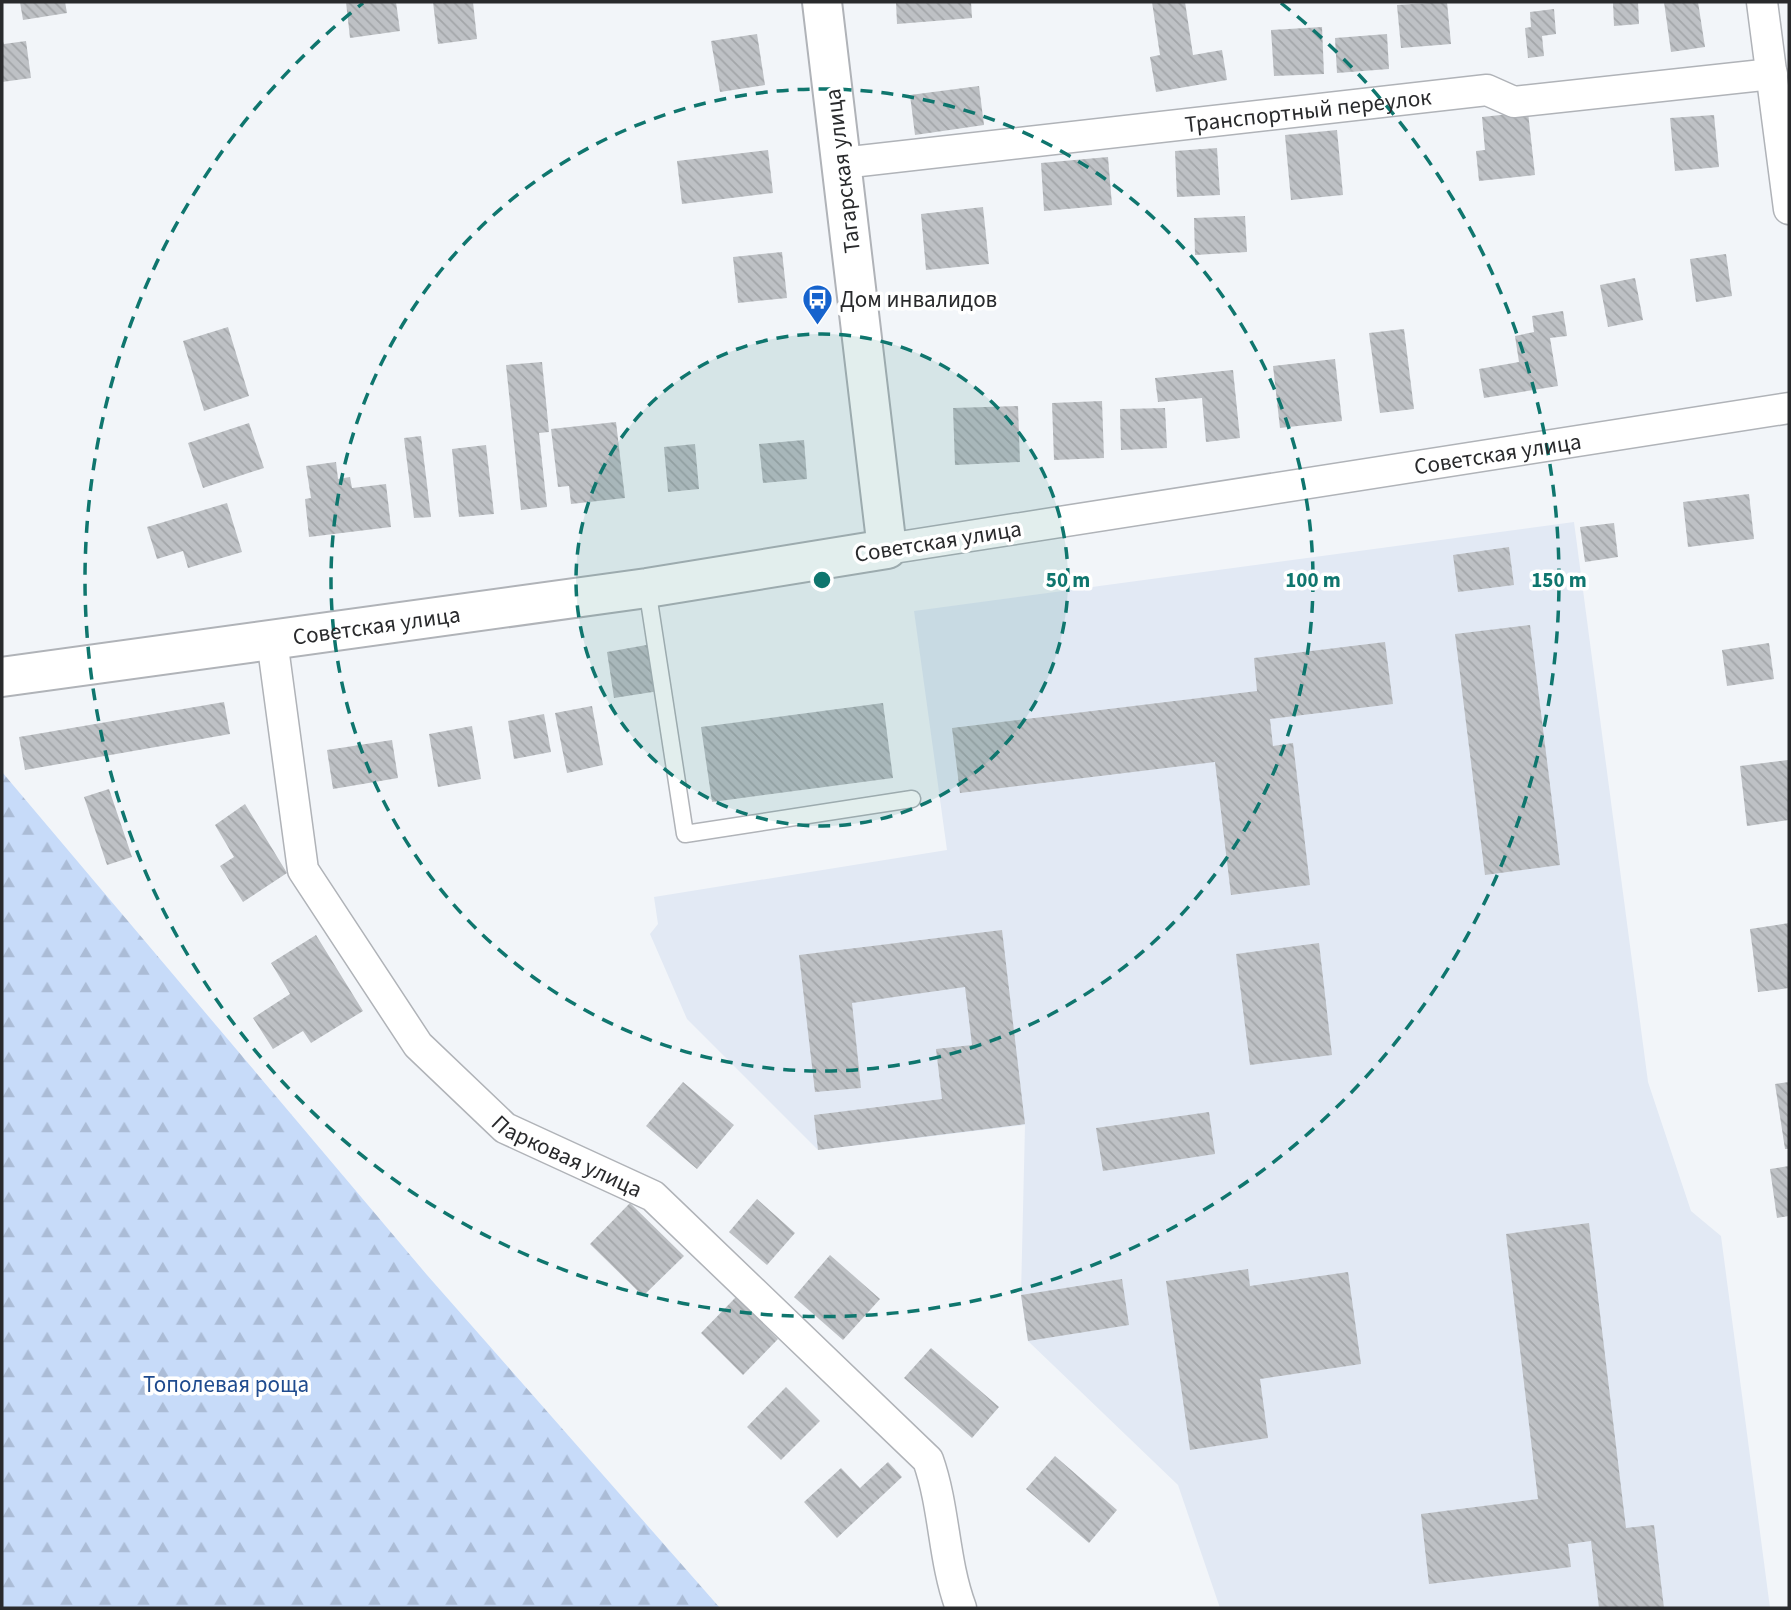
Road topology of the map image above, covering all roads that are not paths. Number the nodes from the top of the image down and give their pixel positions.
1 (822, 2) edge
2 (1762, 2) edge
3 (1772, 75) junction
4 (842, 163) junction
5 (1789, 209) edge
6 (1789, 408) edge
7 (887, 549) junction
8 (648, 588) junction
9 (272, 640) junction
10 (2, 677) edge
11 (912, 799) dead end
12 (961, 1608) edge

1 - 4 street, Тагарская улица
2 - 3 street
3 - 4 street, Транспортный переулок
3 - 5 street
4 - 7 street, Тагарская улица
6 - 7 street, Советская улица
7 - 8 street, Советская улица
8 - 9 street, Советская улица
8 - 11 lane
9 - 10 street, Советская улица
9 - 12 street, Парковая улица

